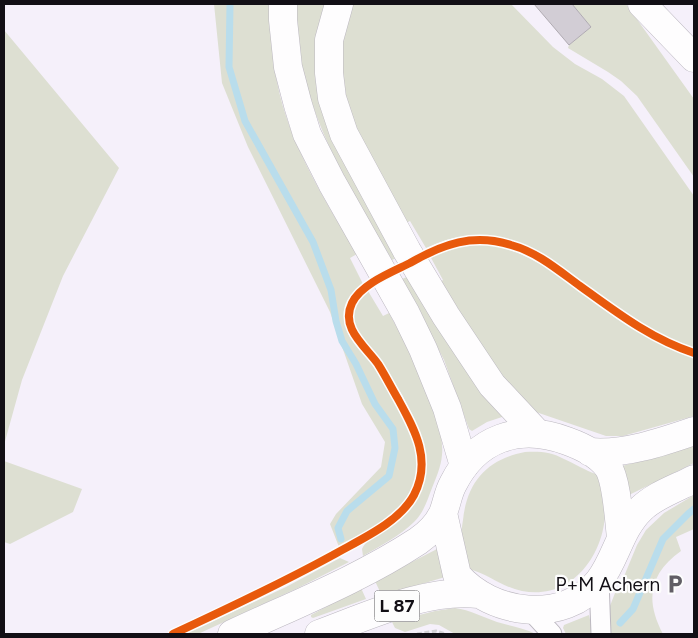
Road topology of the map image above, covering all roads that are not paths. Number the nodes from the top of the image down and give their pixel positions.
1 (283, 4) edge
2 (339, 4) edge
3 (642, 4) edge
4 (668, 4) edge
5 (694, 40) edge
6 (694, 58) edge
7 (694, 431) edge
8 (537, 433) junction
9 (590, 452) junction
10 (464, 466) junction
11 (694, 479) edge
12 (443, 513) junction
13 (621, 538) junction
14 (599, 580) junction
15 (479, 594) junction
16 (530, 610) junction
17 (232, 634) edge
18 (319, 634) edge
19 (552, 634) edge
20 (601, 634) edge

1 - 10 main road
2 - 8 main road
3 - 6 main road
4 - 5 main road
7 - 9 main road
8 - 9 main road
8 - 10 main road
9 - 13 main road
10 - 12 main road
11 - 13 main road
12 - 15 main road
12 - 17 main road, L 87
13 - 14 main road
14 - 16 main road
14 - 20 street
15 - 16 main road
15 - 18 main road, L 87
16 - 19 street

